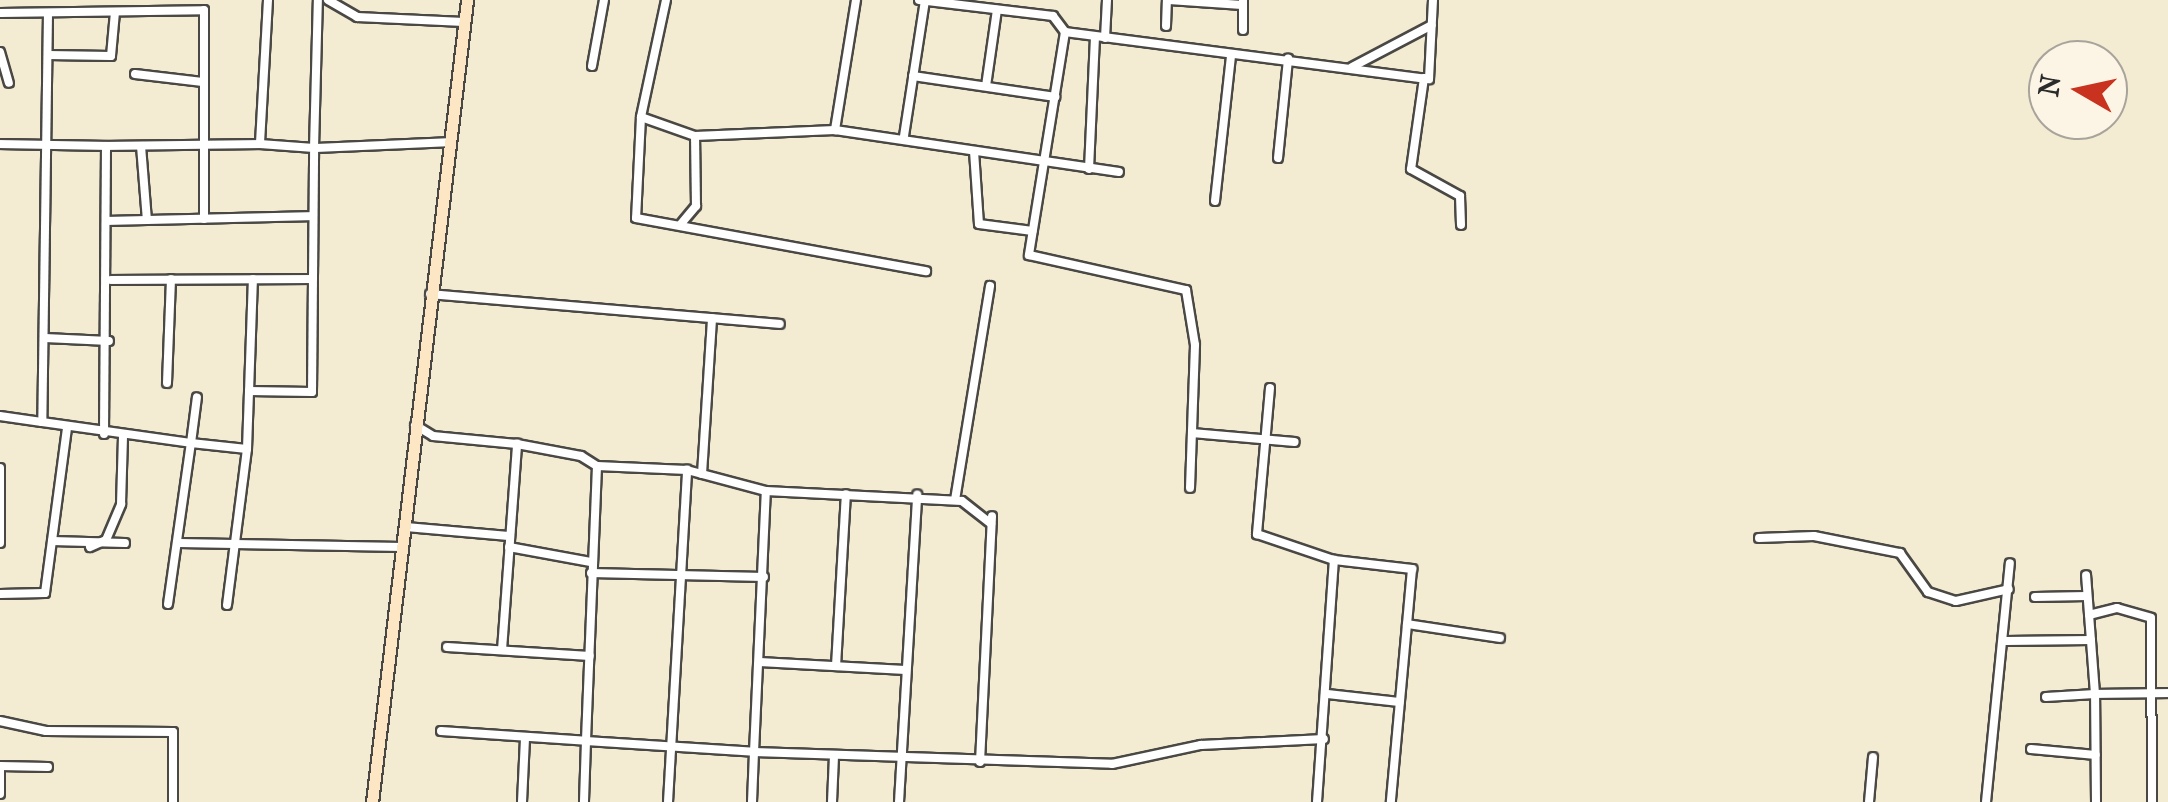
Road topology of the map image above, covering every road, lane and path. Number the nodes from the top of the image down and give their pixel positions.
1 (205, 0) edge
2 (268, 0) edge
3 (318, 0) edge
4 (328, 0) edge
5 (467, 0) edge
6 (604, 0) edge
7 (666, 0) edge
8 (856, 0) edge
9 (923, 0) edge
10 (1107, 0) edge
11 (1168, 0) edge
12 (1433, 0) edge
13 (1209, 1) edge
14 (1243, 2) edge
15 (204, 10) junction
16 (997, 10) junction
17 (48, 12) junction
18 (115, 12) junction
19 (0, 13) edge
20 (464, 22) junction
21 (1432, 25) junction
22 (1166, 26) dead end
23 (1243, 30) dead end
24 (1066, 32) junction
25 (1100, 37) junction
26 (0, 52) edge
27 (48, 54) junction
28 (1230, 56) junction
29 (1288, 59) junction
30 (592, 66) dead end
31 (1352, 67) junction
32 (135, 74) dead end
33 (913, 76) junction
34 (1424, 78) junction
35 (9, 82) dead end
36 (203, 82) junction
37 (986, 86) junction
38 (1055, 96) junction
39 (641, 117) junction
40 (835, 130) junction
41 (696, 136) junction
42 (904, 136) junction
43 (450, 142) junction
44 (0, 144) edge
45 (260, 144) junction
46 (47, 145) junction
47 (202, 145) junction
48 (106, 146) junction
49 (141, 146) junction
50 (314, 148) junction
51 (974, 151) junction
52 (1278, 158) dead end
53 (1044, 164) junction
54 (1088, 168) junction
55 (1119, 172) dead end
56 (1215, 202) dead end
57 (313, 216) junction
58 (204, 219) junction
59 (147, 220) junction
60 (109, 221) junction
61 (680, 225) junction
62 (1460, 225) dead end
63 (1033, 231) junction
64 (926, 271) dead end
65 (253, 279) junction
66 (311, 279) junction
67 (111, 280) junction
68 (171, 280) junction
69 (990, 286) dead end
70 (430, 294) junction
71 (712, 318) junction
72 (780, 324) dead end
73 (45, 338) junction
74 (109, 341) junction
75 (167, 383) dead end
76 (1270, 388) dead end
77 (250, 391) junction
78 (197, 397) dead end
79 (0, 416) edge
80 (42, 422) junction
81 (413, 423) junction
82 (68, 428) junction
83 (1192, 433) junction
84 (104, 434) junction
85 (123, 436) junction
86 (1262, 439) junction
87 (1295, 442) dead end
88 (191, 443) junction
89 (517, 444) junction
90 (248, 449) junction
91 (597, 466) junction
92 (0, 468) edge
93 (687, 470) junction
94 (702, 474) junction
95 (1190, 488) dead end
96 (766, 491) junction
97 (846, 494) junction
98 (916, 496) junction
99 (955, 500) junction
100 (406, 526) junction
101 (510, 536) junction
102 (1759, 538) dead end
103 (52, 541) junction
104 (178, 542) junction
105 (236, 542) junction
106 (0, 543) edge
107 (125, 543) dead end
108 (90, 547) junction
109 (509, 547) junction
110 (402, 548) junction
111 (1334, 560) junction
112 (2010, 563) dead end
113 (591, 568) junction
114 (680, 575) junction
115 (2086, 575) dead end
116 (764, 578) junction
117 (2008, 589) junction
118 (0, 594) edge
119 (2087, 596) junction
120 (2035, 597) dead end
121 (168, 604) dead end
122 (227, 606) dead end
123 (2089, 615) junction
124 (1407, 624) junction
125 (1500, 638) dead end
126 (2091, 640) junction
127 (2006, 642) junction
128 (447, 647) dead end
129 (502, 650) junction
130 (590, 656) junction
131 (759, 662) junction
132 (836, 666) junction
133 (906, 670) junction
134 (2152, 693) junction
135 (2168, 693) edge
136 (1326, 694) junction
137 (2095, 694) junction
138 (2046, 697) dead end
139 (1400, 702) junction
140 (0, 721) edge
141 (441, 732) dead end
142 (524, 738) junction
143 (1324, 740) junction
144 (586, 741) junction
145 (670, 746) junction
146 (2031, 748) dead end
147 (754, 752) junction
148 (2096, 755) junction
149 (834, 756) junction
150 (1873, 758) dead end
151 (900, 759) junction
152 (980, 762) junction
153 (1, 767) edge
154 (48, 767) dead end
155 (0, 794) edge
156 (173, 802) edge
157 (372, 802) edge
158 (522, 802) edge
159 (584, 802) edge
160 (668, 802) edge
161 (752, 802) edge
162 (832, 802) edge
163 (899, 802) edge
164 (1317, 802) edge
165 (1391, 802) edge
166 (1869, 802) edge
167 (1986, 802) edge
168 (2096, 802) edge
169 (2152, 802) edge

1 - 15 street
2 - 45 street
3 - 50 street
4 - 20 street
5 - 20 street
6 - 30 street
7 - 39 street
8 - 40 street
9 - 16 street
9 - 33 street
10 - 25 street
11 - 13 street
11 - 22 street
12 - 21 street
13 - 14 street
14 - 23 street
15 - 18 street
15 - 36 street
16 - 24 street
16 - 37 street
17 - 18 street
17 - 19 street
17 - 27 street
18 - 27 street
20 - 43 street
21 - 31 street
21 - 34 street
24 - 25 street
24 - 38 street
25 - 28 street
25 - 54 street
26 - 35 street
27 - 46 street
28 - 29 street
28 - 56 street
29 - 31 street
29 - 52 street
31 - 34 street
32 - 36 street
33 - 37 street
33 - 42 street
34 - 62 street
36 - 47 street
37 - 38 street
38 - 53 street
39 - 41 street
39 - 61 street
40 - 41 street
40 - 42 street
41 - 61 street
42 - 51 street
43 - 50 street
43 - 70 street
44 - 46 street
45 - 47 street
45 - 50 street
46 - 48 street
46 - 73 street
47 - 49 street
47 - 58 street
48 - 49 street
48 - 60 street
49 - 59 street
50 - 57 street
51 - 53 street
51 - 63 street
53 - 54 street
53 - 63 street
54 - 55 street
57 - 58 street
57 - 66 street
58 - 59 street
59 - 60 street
60 - 67 street
61 - 64 street
63 - 83 street
65 - 66 street
65 - 68 street
65 - 77 street
66 - 77 street
67 - 68 street
67 - 74 street
68 - 75 street
69 - 99 street
70 - 71 street
70 - 81 street
71 - 72 street
71 - 94 street
73 - 74 street
73 - 80 street
74 - 84 street
76 - 86 street
77 - 90 street
78 - 88 street
79 - 80 street
80 - 82 street
81 - 89 street
81 - 100 street
82 - 84 street
82 - 103 street
83 - 86 street
83 - 95 street
84 - 85 street
85 - 88 street
85 - 108 street
86 - 87 street
86 - 111 street
88 - 90 street
88 - 104 street
89 - 91 street
89 - 101 street
90 - 105 street
91 - 93 street
91 - 113 street
92 - 106 street
93 - 94 street
93 - 114 street
94 - 96 street
96 - 97 street
96 - 116 street
97 - 98 street
97 - 132 street
98 - 99 street
98 - 133 street
99 - 152 street
100 - 101 street
100 - 110 street
101 - 109 street
102 - 117 street
103 - 108 street
103 - 118 street
104 - 105 street
104 - 121 street
105 - 110 street
105 - 122 street
107 - 108 street
109 - 113 street
109 - 129 street
110 - 157 street
111 - 124 street
111 - 136 street
112 - 117 street
113 - 114 street
113 - 130 street
114 - 116 street
114 - 145 street
115 - 119 street
116 - 131 street
117 - 127 street
119 - 120 street
119 - 123 street
123 - 126 street
123 - 134 street
124 - 125 street
124 - 139 street
126 - 127 street
126 - 137 street
127 - 167 street
128 - 129 street
129 - 130 street
130 - 144 street
131 - 132 street
131 - 147 street
132 - 133 street
133 - 151 street
134 - 135 street
134 - 137 street
134 - 169 street
136 - 139 street
136 - 143 street
137 - 138 street
137 - 148 street
139 - 165 street
140 - 156 street
141 - 142 street
142 - 144 street
142 - 158 street
143 - 152 street
143 - 164 street
144 - 145 street
144 - 159 street
145 - 147 street
145 - 160 street
146 - 148 street
147 - 149 street
147 - 161 street
148 - 168 street
149 - 151 street
149 - 162 street
150 - 166 street
151 - 152 street
151 - 163 street
153 - 154 street
153 - 155 street

